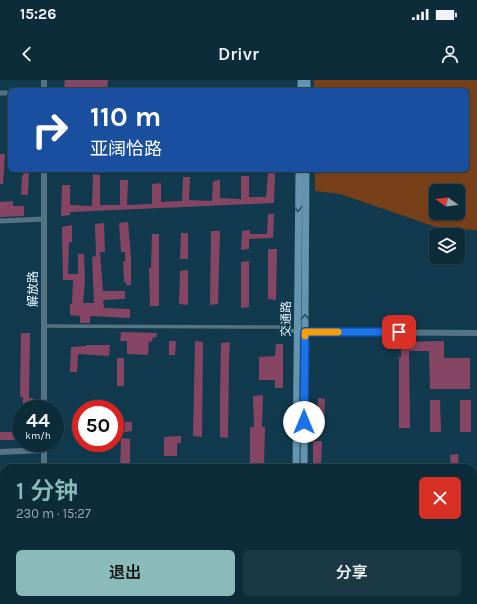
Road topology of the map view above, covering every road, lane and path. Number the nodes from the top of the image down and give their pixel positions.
1 (44, 172) edge
2 (299, 172) edge
3 (306, 172) edge
4 (44, 219) junction
5 (0, 221) edge
6 (44, 326) junction
7 (296, 332) junction
8 (305, 332) junction
9 (477, 333) edge
10 (44, 400) edge
11 (12, 451) edge
12 (0, 452) edge
13 (44, 452) edge
14 (44, 464) edge
15 (296, 464) edge
16 (304, 464) edge

1 - 4 street, 解放路
2 -> 7 main road, 交通路
8 -> 3 main road
4 - 5 street
4 - 6 street, 解放路
6 - 7 street
6 - 10 street, 解放路
7 - 8 street
7 - 15 main road, 交通路
8 - 9 street
8 - 16 main road
11 - 12 street
13 - 14 street

